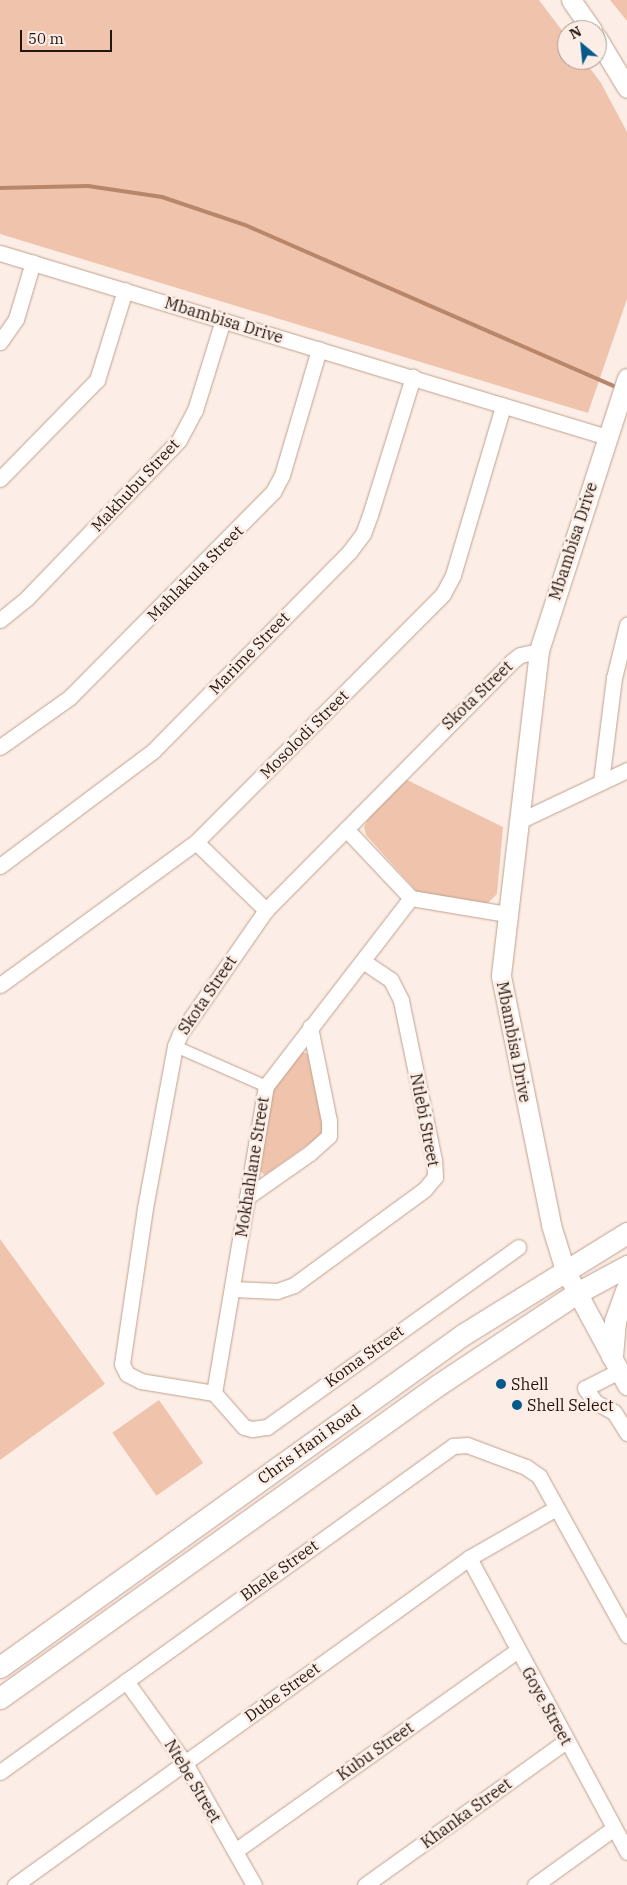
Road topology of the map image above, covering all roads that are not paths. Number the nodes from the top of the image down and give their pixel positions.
1 (571, 0) edge
2 (585, 20) edge
3 (607, 53) edge
4 (627, 88) edge
5 (0, 253) edge
6 (33, 262) junction
7 (125, 290) junction
8 (224, 320) junction
9 (0, 342) edge
10 (319, 349) junction
11 (413, 378) junction
12 (627, 378) edge
13 (503, 406) junction
14 (606, 437) junction
15 (0, 479) edge
16 (0, 620) edge
17 (627, 625) edge
18 (539, 651) junction
19 (0, 747) edge
20 (627, 770) edge
21 (601, 782) junction
22 (518, 822) junction
23 (346, 829) junction
24 (196, 842) junction
25 (0, 866) edge
26 (411, 898) junction
27 (266, 910) junction
28 (508, 914) junction
29 (363, 961) junction
30 (0, 985) edge
31 (310, 1027) junction
32 (175, 1046) junction
33 (266, 1086) junction
34 (247, 1197) junction
35 (627, 1233) edge
36 (518, 1246) dead end
37 (627, 1266) edge
38 (565, 1270) junction
39 (627, 1288) edge
40 (233, 1289) junction
41 (577, 1293) junction
42 (619, 1371) edge
43 (214, 1393) junction
44 (627, 1433) edge
45 (556, 1508) junction
46 (469, 1558) junction
47 (627, 1635) edge
48 (516, 1651) junction
49 (0, 1667) edge
50 (126, 1681) junction
51 (4, 1687) edge
52 (566, 1741) junction
53 (185, 1763) junction
54 (0, 1772) edge
55 (614, 1828) junction
56 (234, 1851) junction
57 (627, 1852) edge
58 (15, 1885) edge
59 (254, 1885) edge
60 (365, 1885) edge
61 (536, 1885) edge

1 - 2 street
3 - 4 street
5 - 6 street, Mbambisa Drive
6 - 7 street, Mbambisa Drive
6 - 9 street
7 - 8 street, Mbambisa Drive
7 - 15 street
8 - 10 street, Mbambisa Drive
8 - 16 street, Makhubu Street
10 - 11 street, Mbambisa Drive
10 - 19 street, Mahlakula Street
11 - 13 street, Mbambisa Drive
11 - 25 street, Marime Street
12 - 14 street
13 - 14 street, Mbambisa Drive
13 - 24 street, Mosolodi Street
14 - 18 street, Mbambisa Drive
17 - 21 street
18 - 22 street, Mbambisa Drive
18 - 23 street, Skota Street
20 - 21 street
21 - 22 street
22 - 28 street, Mbambisa Drive
23 - 26 street
23 - 27 street, Skota Street
24 - 27 street
24 - 30 street, Mosolodi Street
26 - 28 street
26 - 29 street, Mokhahlane Street
27 - 32 street, Skota Street
28 - 38 street, Mbambisa Drive
29 - 31 street, Mokhahlane Street
29 - 40 street, Ntlebi Street
31 - 33 street, Mokhahlane Street
31 - 34 street
32 - 33 street
32 - 43 street, Skota Street
33 - 34 street, Mokhahlane Street
34 - 40 street, Mokhahlane Street
35 - 38 main road, Chris Hani Road
36 - 43 street, Koma Street
37 - 41 main road, Chris Hani Road
38 - 41 street, Mbambisa Drive
38 - 49 main road, Chris Hani Road
39 - 42 main road
40 - 43 street, Mokhahlane Street
41 - 42 street, Mbambisa Drive
41 - 51 main road, Chris Hani Road
42 - 44 street
45 - 46 street, Dube Street
45 - 47 street, Bhele Street
45 - 50 street, Bhele Street
46 - 48 street, Goye Street
46 - 53 street, Dube Street
48 - 52 street, Goye Street
48 - 56 street, Kubu Street
50 - 53 street, Ntebe Street
50 - 54 street, Bhele Street
52 - 55 street, Goye Street
52 - 60 street, Khanka Street
53 - 56 street, Ntebe Street
53 - 58 street, Dube Street
55 - 57 street, Goye Street
55 - 61 street
56 - 59 street, Ntebe Street

